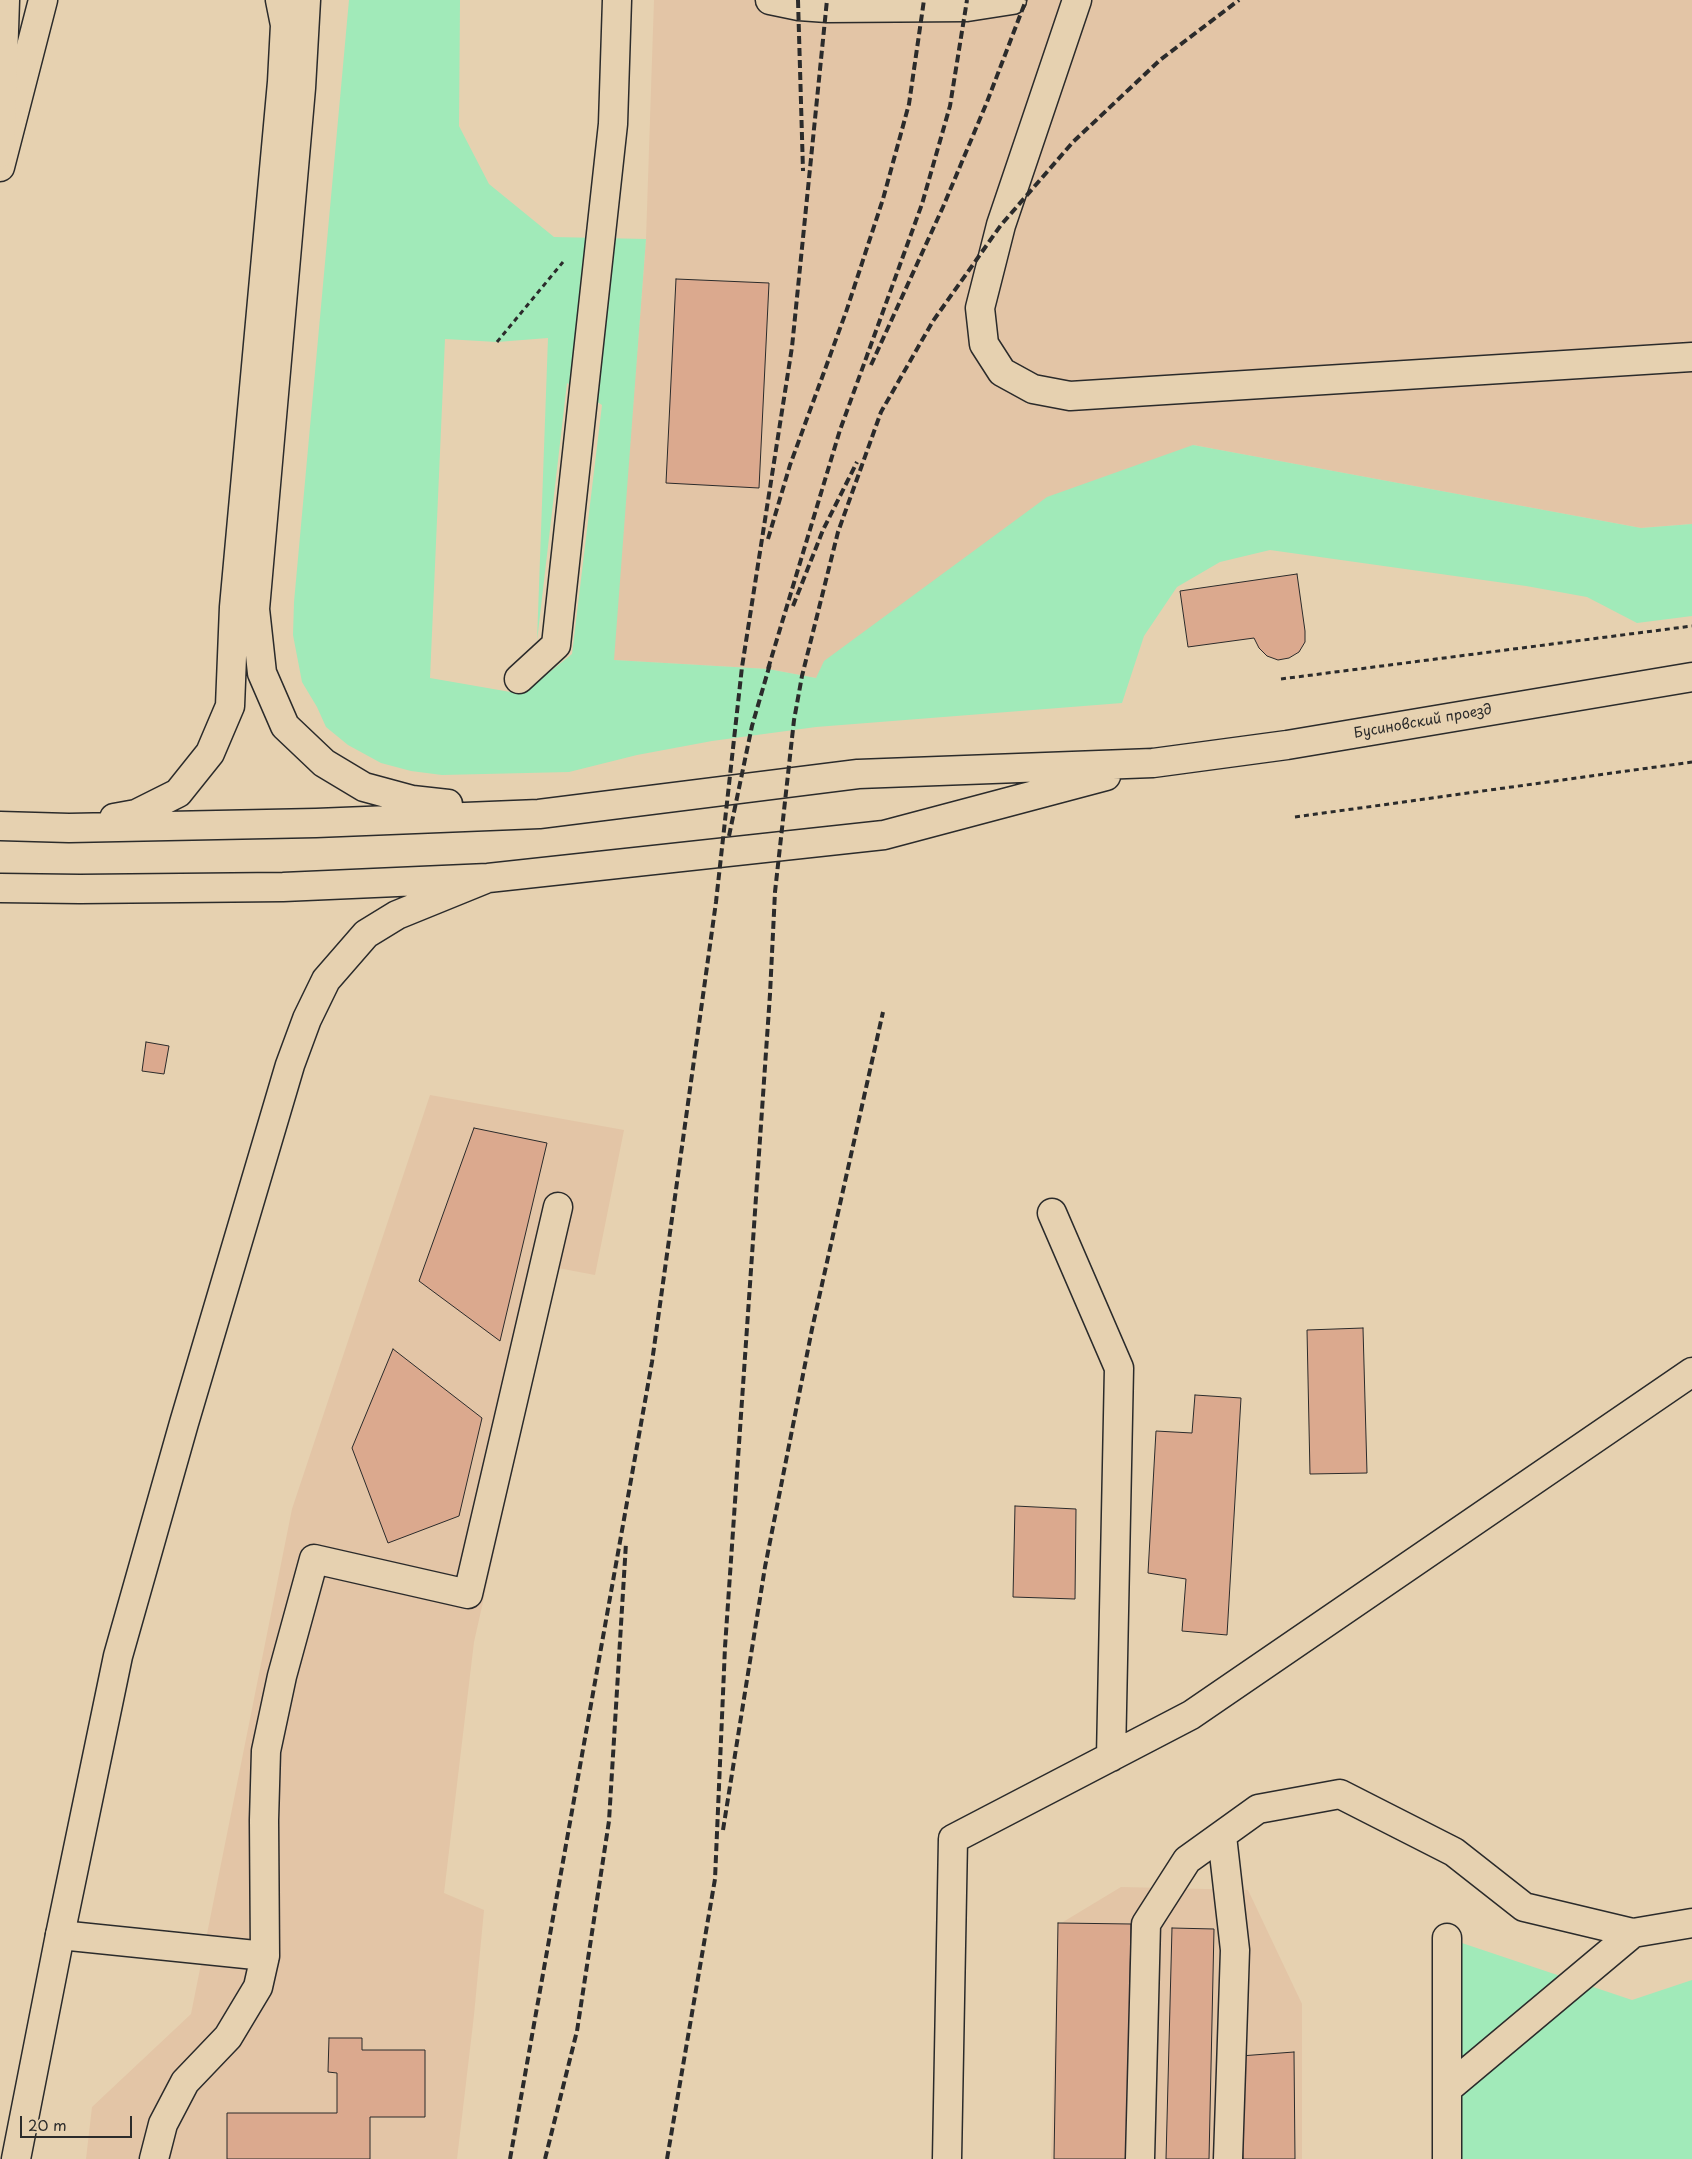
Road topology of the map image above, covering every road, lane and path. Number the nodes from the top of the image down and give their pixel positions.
1 (5, 0) edge
2 (43, 0) edge
3 (280, 0) edge
4 (306, 0) edge
5 (617, 0) edge
6 (770, 0) edge
7 (1012, 0) edge
8 (1077, 0) edge
9 (0, 153) edge
10 (0, 167) edge
11 (566, 258) dead end
12 (497, 342) dead end
13 (1692, 357) edge
14 (1692, 626) edge
15 (1692, 676) edge
16 (519, 679) dead end
17 (1281, 680) dead end
18 (1692, 762) edge
19 (1153, 763) junction
20 (539, 814) junction
21 (1295, 817) dead end
22 (0, 826) edge
23 (69, 828) junction
24 (488, 878) junction
25 (0, 888) edge
26 (558, 1207) dead end
27 (1052, 1213) dead end
28 (1692, 1372) edge
29 (1111, 1756) junction
30 (1222, 1836) junction
31 (1692, 1923) edge
32 (1633, 1932) junction
33 (60, 1935) junction
34 (1447, 1938) dead end
35 (265, 1956) junction
36 (1447, 2089) junction
37 (16, 2159) edge
38 (154, 2159) edge
39 (947, 2159) edge
40 (1140, 2159) edge
41 (1228, 2159) edge
42 (1447, 2159) edge

1 - 9 main road
2 - 10 main road
3 - 23 main road
4 - 20 main road
5 - 16 main road
6 - 7 main road
8 - 13 main road
11 - 12 path
14 - 17 path
15 - 19 main road, Бусиновский проезд
18 - 21 path
19 - 20 main road
19 - 24 main road
20 - 23 main road
22 - 23 main road
24 - 25 main road
24 - 33 main road
26 - 35 main road
27 - 29 main road
28 - 29 main road
29 - 39 main road
30 - 32 main road
30 - 40 main road
30 - 41 main road
31 - 32 main road
32 - 36 main road
33 - 35 main road
33 - 37 main road
34 - 36 main road
35 - 38 main road
36 - 42 main road

